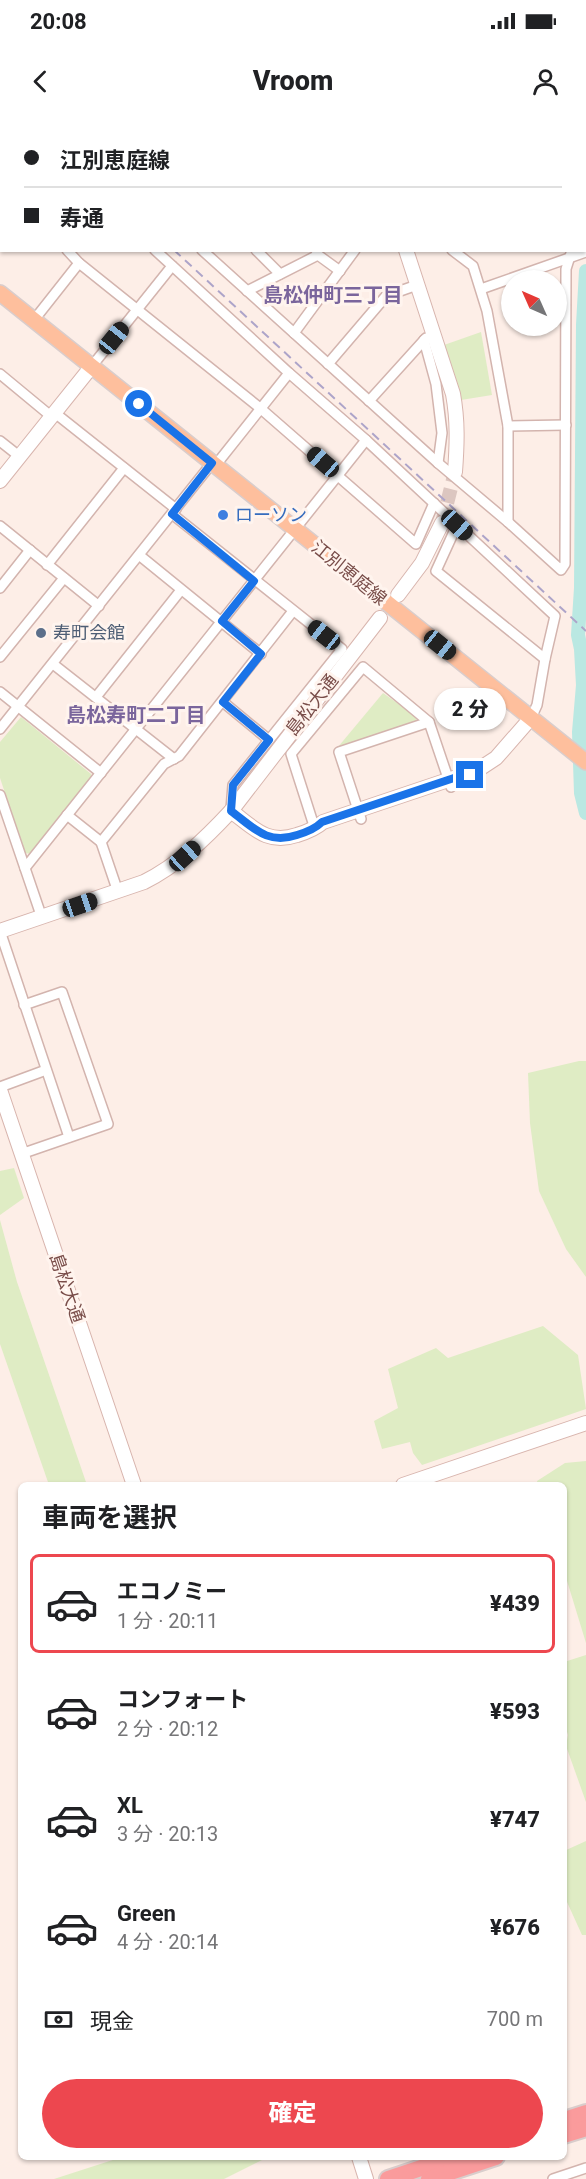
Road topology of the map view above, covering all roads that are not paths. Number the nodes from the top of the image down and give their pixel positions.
1 (69, 252) edge
2 (157, 252) edge
3 (204, 252) edge
4 (258, 252) edge
5 (354, 252) edge
6 (407, 252) edge
7 (456, 252) edge
8 (317, 253) edge
9 (577, 253) edge
10 (79, 263) junction
11 (172, 266) junction
12 (340, 271) junction
13 (280, 274) junction
14 (417, 285) junction
15 (481, 289) junction
16 (247, 291) junction
17 (0, 293) edge
18 (137, 310) junction
19 (34, 321) junction
20 (294, 333) junction
21 (428, 335) junction
22 (328, 364) junction
23 (92, 366) junction
24 (289, 373) junction
25 (0, 374) edge
26 (369, 401) junction
27 (260, 408) junction
28 (53, 415) junction
29 (566, 425) junction
30 (508, 426) junction
31 (366, 440) junction
32 (0, 441) edge
33 (19, 456) junction
34 (438, 463) junction
35 (213, 464) junction
36 (124, 468) junction
37 (455, 472) tunnel mouth
38 (338, 476) junction
39 (0, 481) edge
40 (434, 503) junction
41 (174, 511) junction
42 (442, 522) tunnel mouth
43 (508, 522) junction
44 (457, 525) junction
45 (0, 526) edge
46 (296, 530) junction
47 (30, 550) junction
48 (139, 555) junction
49 (47, 565) junction
50 (64, 578) junction
51 (254, 581) junction
52 (0, 588) edge
53 (181, 590) junction
54 (398, 595) dead end
55 (99, 606) junction
56 (294, 611) junction
57 (380, 618) dead end
58 (222, 621) junction
59 (261, 654) junction
60 (0, 657) edge
61 (545, 659) junction
62 (53, 663) junction
63 (0, 692) edge
64 (96, 697) junction
65 (223, 702) junction
66 (19, 706) junction
67 (531, 718) junction
68 (429, 722) junction
69 (135, 728) junction
70 (0, 729) edge
71 (269, 740) junction
72 (174, 759) junction
73 (586, 762) edge
74 (101, 772) junction
75 (450, 784) junction
76 (0, 795) edge
77 (231, 811) junction
78 (66, 815) junction
79 (360, 815) junction
80 (315, 829) junction
81 (101, 842) junction
82 (25, 868) junction
83 (118, 892) junction
84 (42, 918) junction
85 (0, 931) edge
86 (24, 1005) junction
87 (46, 1070) junction
88 (0, 1088) edge
89 (69, 1137) junction
90 (21, 1154) junction
91 (586, 1423) edge
92 (133, 1482) edge
93 (412, 1482) edge
94 (586, 2113) edge
95 (567, 2119) edge
96 (586, 2128) edge
97 (567, 2134) edge
98 (360, 2160) edge
99 (445, 2160) edge
100 (487, 2160) edge
101 (586, 2168) edge
102 (366, 2179) edge
103 (388, 2179) edge
104 (429, 2179) edge
105 (553, 2179) edge

1 - 10 street
2 - 11 street
3 - 16 street
4 - 13 street
5 - 12 street
6 - 14 street
7 - 15 street
8 - 12 street
8 - 13 street
9 - 15 street
9 - 29 street
10 - 18 street
10 - 19 street
11 - 18 street
11 - 24 street
12 - 20 street
13 - 16 street
14 - 21 street
14 - 22 street
15 - 30 street
16 - 20 street
17 - 19 main road, 江別恵庭線
18 - 23 street
18 - 27 street
19 - 23 main road, 江別恵庭線
20 - 22 street
21 - 26 street
21 - 34 street
21 - 37 street
22 - 26 street
23 - 28 street
23 - 35 main road, 江別恵庭線
24 - 27 street
24 - 31 street
25 - 28 street
26 - 34 street
27 - 35 street
27 - 38 street
28 - 33 street
28 - 36 street
29 - 30 street
29 - 43 street
30 - 43 street
31 - 38 street
31 - 40 street
32 - 33 street
33 - 39 street
34 - 43 street
35 - 41 street
35 - 46 main road, 江別恵庭線
36 - 41 street
36 - 49 street
38 - 40 street
38 - 46 street
40 - 44 street
41 - 48 street
41 - 51 street
42 - 54 street
44 - 61 street
44 - 61 street
45 - 47 street
46 - 51 street
46 - 67 main road, 江別恵庭線
47 - 49 street
47 - 52 street
48 - 53 street
48 - 55 street
49 - 50 street
50 - 55 street
50 - 60 street
51 - 56 street
51 - 58 street
53 - 58 street
53 - 64 street
55 - 62 street
56 - 59 street
56 - 71 street
57 - 77 street, 島松大通
58 - 59 street
58 - 69 street
59 - 65 street
61 - 67 street
62 - 64 street
62 - 66 street
63 - 66 street
64 - 69 street
65 - 71 street
65 - 72 street
66 - 70 street
66 - 74 street
67 - 73 main road, 江別恵庭線
67 - 75 street
68 - 75 street
68 - 79 street
68 - 80 street
69 - 72 street
69 - 74 street
71 - 77 street
72 - 81 street
74 - 78 street
75 - 79 street
76 - 82 street
77 - 80 street
77 - 83 street, 島松大通
78 - 81 street
78 - 82 street
79 - 80 street
81 - 83 street
82 - 84 street
83 - 84 street, 島松大通
84 - 85 street, 島松大通
85 - 86 street
86 - 87 street
86 - 89 street
87 - 88 street
87 - 89 street
88 - 90 street, 島松大通
89 - 90 street
90 - 92 street, 島松大通
91 - 93 street
94 - 95 highway
96 - 97 highway
98 - 102 street
99 - 103 highway
100 - 104 highway
101 - 105 street

